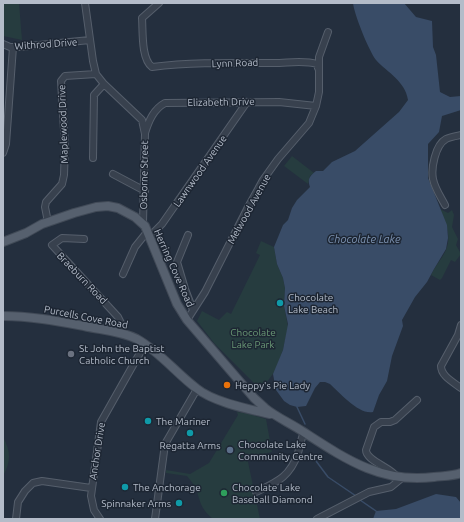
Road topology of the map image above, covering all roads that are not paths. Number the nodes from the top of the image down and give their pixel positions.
1 (85, 3) edge
2 (159, 3) edge
3 (328, 32) dead end
4 (90, 40) junction
5 (3, 44) edge
6 (13, 47) junction
7 (318, 70) junction
8 (96, 74) junction
9 (104, 84) junction
10 (247, 102) junction
11 (316, 106) junction
12 (145, 134) junction
13 (461, 135) edge
14 (3, 153) edge
15 (93, 158) dead end
16 (113, 174) dead end
17 (144, 191) junction
18 (445, 205) dead end
19 (48, 222) junction
20 (143, 223) junction
21 (148, 234) junction
22 (188, 235) dead end
23 (84, 239) dead end
24 (3, 242) edge
25 (123, 274) dead end
26 (193, 310) junction
27 (3, 316) edge
28 (187, 320) junction
29 (461, 325) edge
30 (119, 333) junction
31 (145, 344) junction
32 (461, 388) edge
33 (197, 389) junction
34 (256, 396) junction
35 (417, 400) dead end
36 (238, 405) junction
37 (272, 414) junction
38 (282, 418) junction
39 (304, 432) junction
40 (460, 474) edge
41 (400, 478) junction
42 (91, 488) junction
43 (256, 492) dead end
44 (16, 519) edge
45 (100, 519) edge
46 (155, 519) edge
47 (317, 519) edge

1 - 4 street, Osborne Street
2 - 7 street, Lynn Road
3 - 7 street, Melwood Avenue
4 - 6 street, Withrod Drive
4 - 8 street, Osborne Street
5 - 6 street, Withrod Drive
6 - 14 street
7 - 11 street, Melwood Avenue
8 - 9 street, Osborne Street
8 - 19 street, Maplewood Drive
9 - 12 street, Osborne Street
9 - 15 street
10 - 11 street, Elizabeth Drive
10 - 12 street, Elizabeth Drive
10 - 21 street, Lawnwood Avenue
11 - 26 street, Melwood Avenue
12 - 17 street, Osborne Street
13 - 18 street
16 - 17 street
17 - 20 street, Osborne Street
19 - 20 main road, Herring Cove Road
19 - 24 main road, Herring Cove Road
20 - 21 main road, Herring Cove Road
21 - 25 street, Lawnwood Avenue
21 - 28 main road, Herring Cove Road
22 - 26 street
23 - 30 street, Braeburn Road
26 - 28 street, Melwood Avenue
27 - 30 main road, Purcells Cove Road
28 - 34 main road, Herring Cove Road
29 - 32 street
30 - 31 main road, Purcells Cove Road
31 - 33 main road, Purcells Cove Road
31 - 42 street, Anchor Drive
33 - 36 main road, Purcells Cove Road
33 - 46 street
34 - 36 main road
34 - 37 main road, Herring Cove Road
34 - 38 main road, Herring Cove Road
35 - 41 street
36 - 37 main road, Purcells Cove Road
37 - 38 main road, Herring Cove Road
38 - 39 main road, Herring Cove Road
39 - 41 main road, Herring Cove Road
39 - 43 street
40 - 41 main road, Herring Cove Road
41 - 47 street
42 - 44 street
42 - 45 street, Anchor Drive

